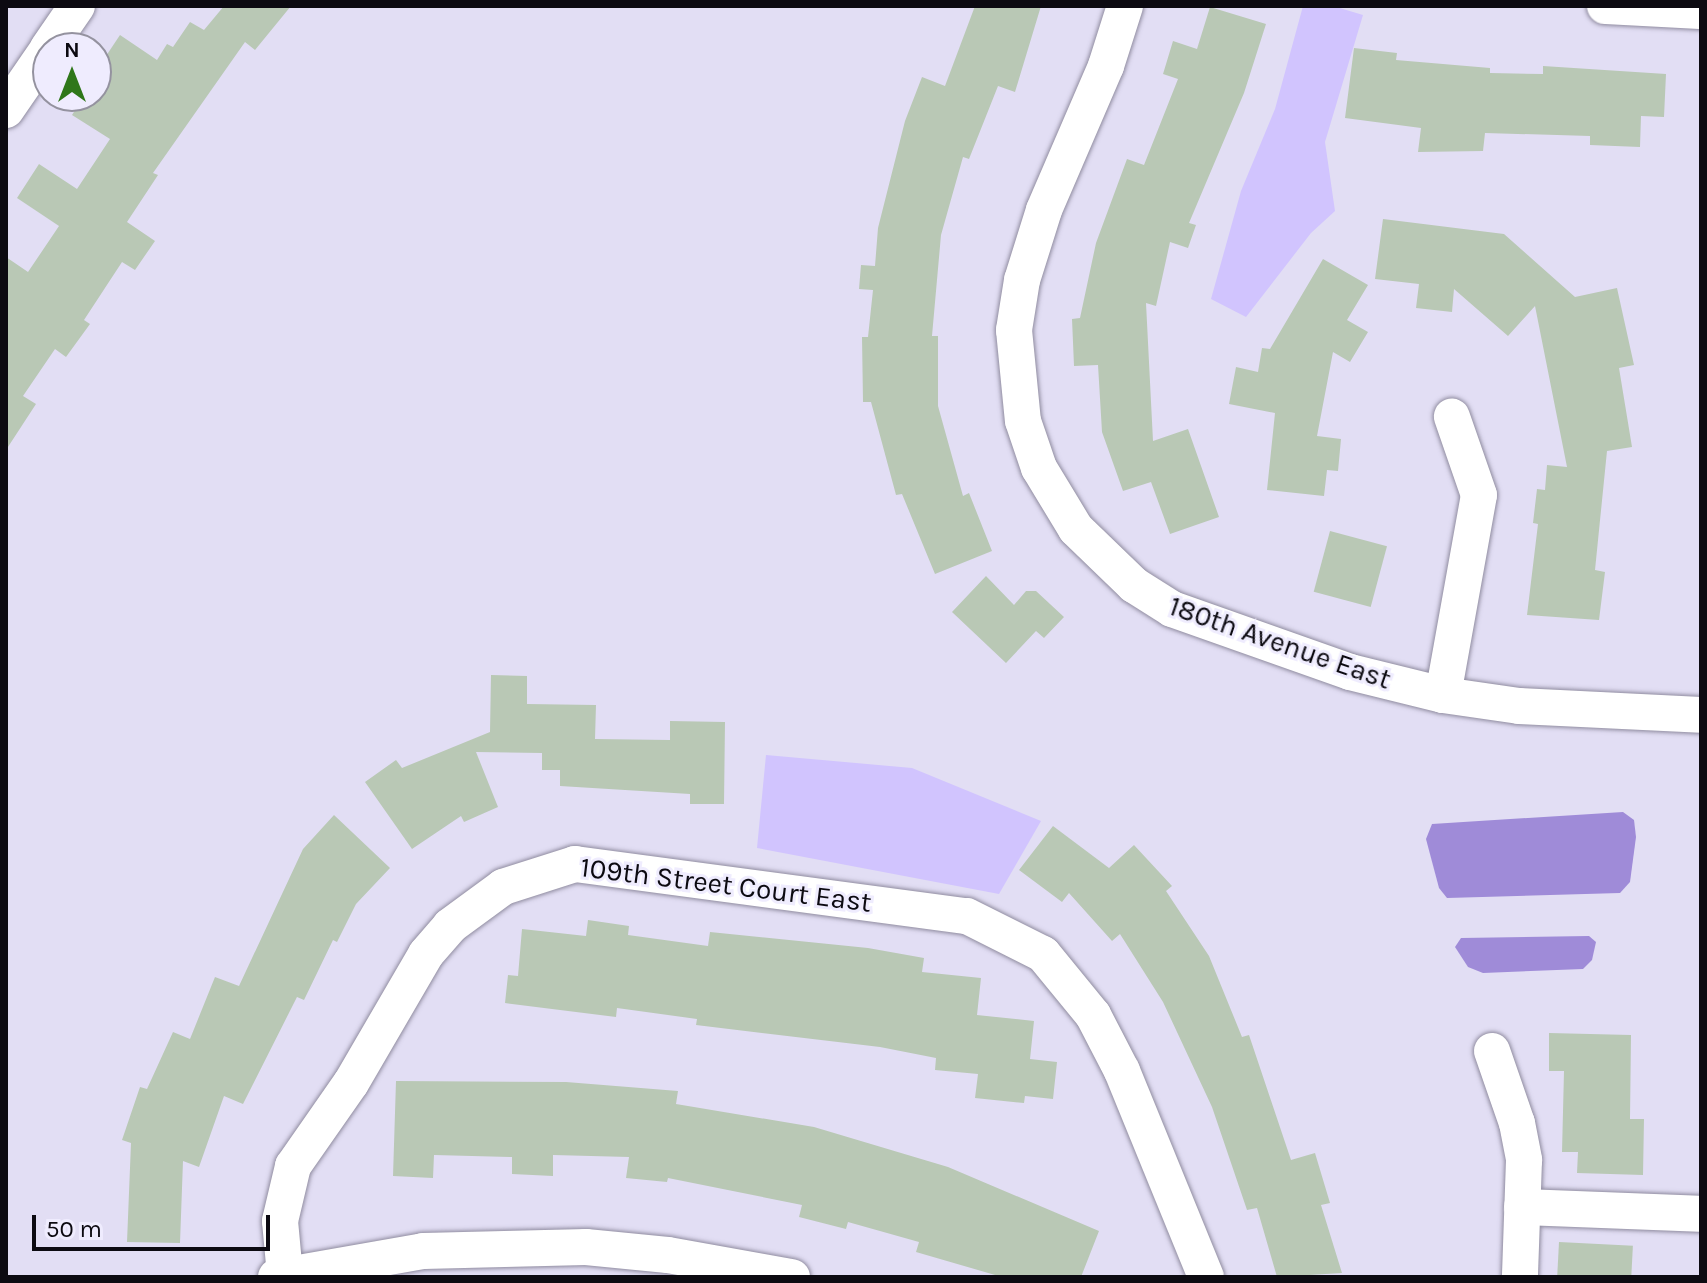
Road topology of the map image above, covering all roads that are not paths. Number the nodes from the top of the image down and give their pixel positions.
1 (77, 6) edge
2 (1125, 6) edge
3 (1605, 6) edge
4 (1701, 11) edge
5 (59, 32) edge
6 (32, 72) edge
7 (6, 110) edge
8 (1452, 417) dead end
9 (1443, 695) junction
10 (1701, 715) edge
11 (1492, 1051) dead end
12 (1522, 1207) junction
13 (1701, 1214) edge
14 (280, 1276) edge
15 (792, 1277) edge
16 (1206, 1277) edge
17 (1520, 1277) edge

1 - 5 street
2 - 9 street, 180th Avenue East
3 - 4 street
6 - 7 street
8 - 9 street
9 - 10 street, 180th Avenue East
11 - 12 street
12 - 13 street
12 - 17 street
14 - 15 street
14 - 16 street, 109th Street Court East

